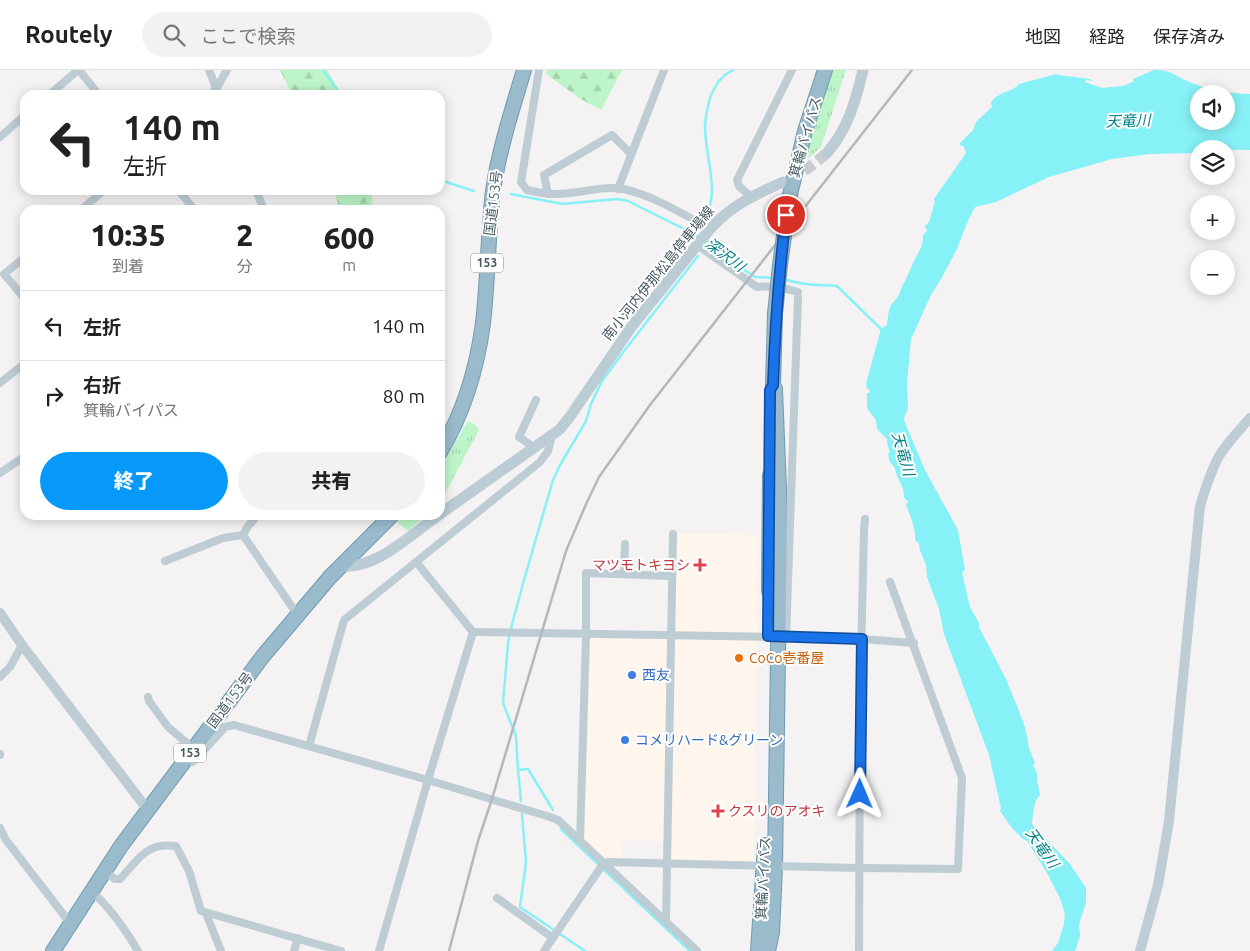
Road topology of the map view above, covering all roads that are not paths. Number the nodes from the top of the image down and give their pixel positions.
1 (79, 70) edge
2 (209, 70) edge
3 (227, 70) edge
4 (524, 70) edge
5 (539, 70) edge
6 (664, 70) edge
7 (792, 70) edge
8 (825, 70) edge
9 (863, 70) edge
10 (55, 90) edge
11 (95, 90) edge
12 (217, 90) edge
13 (219, 90) edge
14 (20, 119) edge
15 (0, 137) edge
16 (827, 153) tunnel mouth
17 (631, 154) junction
18 (783, 182) tunnel mouth
19 (618, 188) junction
20 (551, 194) junction
21 (98, 195) edge
22 (182, 195) edge
23 (750, 196) junction
24 (87, 205) edge
25 (191, 205) edge
26 (709, 230) junction
27 (698, 244) junction
28 (20, 261) edge
29 (20, 293) edge
30 (20, 367) edge
31 (0, 384) edge
32 (536, 400) dead end
33 (1250, 418) edge
34 (552, 435) junction
35 (445, 442) edge
36 (535, 448) junction
37 (20, 459) edge
38 (0, 473) edge
39 (445, 511) edge
40 (865, 519) dead end
41 (253, 520) edge
42 (387, 520) edge
43 (432, 520) edge
44 (673, 534) dead end
45 (243, 535) junction
46 (625, 544) dead end
47 (165, 561) dead end
48 (417, 563) junction
49 (341, 566) junction
50 (624, 574) junction
51 (672, 576) junction
52 (890, 582) dead end
53 (0, 613) edge
54 (299, 613) junction
55 (473, 632) junction
56 (586, 635) junction
57 (672, 635) junction
58 (777, 637) junction
59 (862, 639) junction
60 (914, 643) junction
61 (22, 645) junction
62 (0, 677) edge
63 (148, 697) dead end
64 (309, 746) junction
65 (190, 753) junction
66 (428, 780) junction
67 (148, 808) junction
68 (0, 828) edge
69 (580, 841) junction
70 (3, 842) edge
71 (666, 864) junction
72 (602, 866) junction
73 (770, 866) junction
74 (859, 868) junction
75 (104, 871) junction
76 (91, 892) junction
77 (497, 898) dead end
78 (206, 913) junction
79 (666, 921) junction
80 (70, 923) junction
81 (556, 934) junction
82 (298, 938) junction
83 (687, 948) edge
84 (53, 951) edge
85 (138, 951) edge
86 (221, 951) edge
87 (294, 951) edge
88 (341, 951) edge
89 (379, 951) edge
90 (544, 951) edge
91 (697, 951) edge
92 (758, 951) edge
93 (768, 951) edge
94 (859, 951) edge
95 (1140, 951) edge

1 - 10 street
1 - 11 street
2 - 12 street
3 - 13 street
4 - 35 highway, 国道153号 / 153
5 - 20 street
6 - 17 street
7 - 23 street
8 - 58 highway, 箕輪バイパス, bridge
9 - 16 main road
14 - 15 street
17 - 19 street
17 - 20 street
18 - 23 main road, 南小河内伊那松島停車場線
19 - 20 street
19 - 26 street
21 - 24 street
22 - 25 street
23 - 26 main road, 南小河内伊那松島停車場線
26 - 27 main road, 南小河内伊那松島停車場線
27 - 34 main road, 南小河内伊那松島停車場線
27 - 58 street
28 - 29 street
30 - 31 street
32 - 36 street
33 - 95 street
34 - 36 main road, 南小河内伊那松島停車場線
34 - 48 street
36 - 39 main road, 南小河内伊那松島停車場線
37 - 38 street
40 - 59 street
41 - 45 street
42 - 49 highway, 国道153号 / 153
43 - 49 main road, 南小河内伊那松島停車場線
44 - 51 street
45 - 47 street
45 - 54 street
46 - 50 street
48 - 55 street
48 - 64 street
49 - 54 highway, 国道153号 / 153
50 - 51 street
50 - 56 street
51 - 57 street
52 - 60 street
53 - 61 street
54 - 65 highway, 国道153号 / 153
55 - 56 street
55 - 66 street
56 - 57 street
56 - 69 street
57 - 58 street
57 - 71 street
58 - 59 street
58 - 73 highway, 箕輪バイパス
59 - 60 street
59 - 74 street
60 - 74 street
61 - 62 street
61 - 67 street
63 - 65 street
64 - 65 street
64 - 66 street
65 - 67 highway, 国道153号 / 153
66 - 69 street
66 - 89 street
67 - 75 highway, 国道153号 / 153
68 - 70 street
69 - 72 street
70 - 80 street
71 - 72 street
71 - 73 street
71 - 79 street
72 - 79 street
72 - 81 street
73 - 74 street
73 - 92 highway, 箕輪バイパス
73 - 93 highway, 箕輪バイパス
74 - 94 street
75 - 76 highway, 国道153号 / 153
75 - 78 street
76 - 80 highway, 国道153号 / 153
76 - 85 street
77 - 81 street
78 - 82 street
78 - 86 street
79 - 83 street
80 - 84 highway, 国道153号 / 153
81 - 90 street
82 - 87 street
82 - 88 street
83 - 91 street

